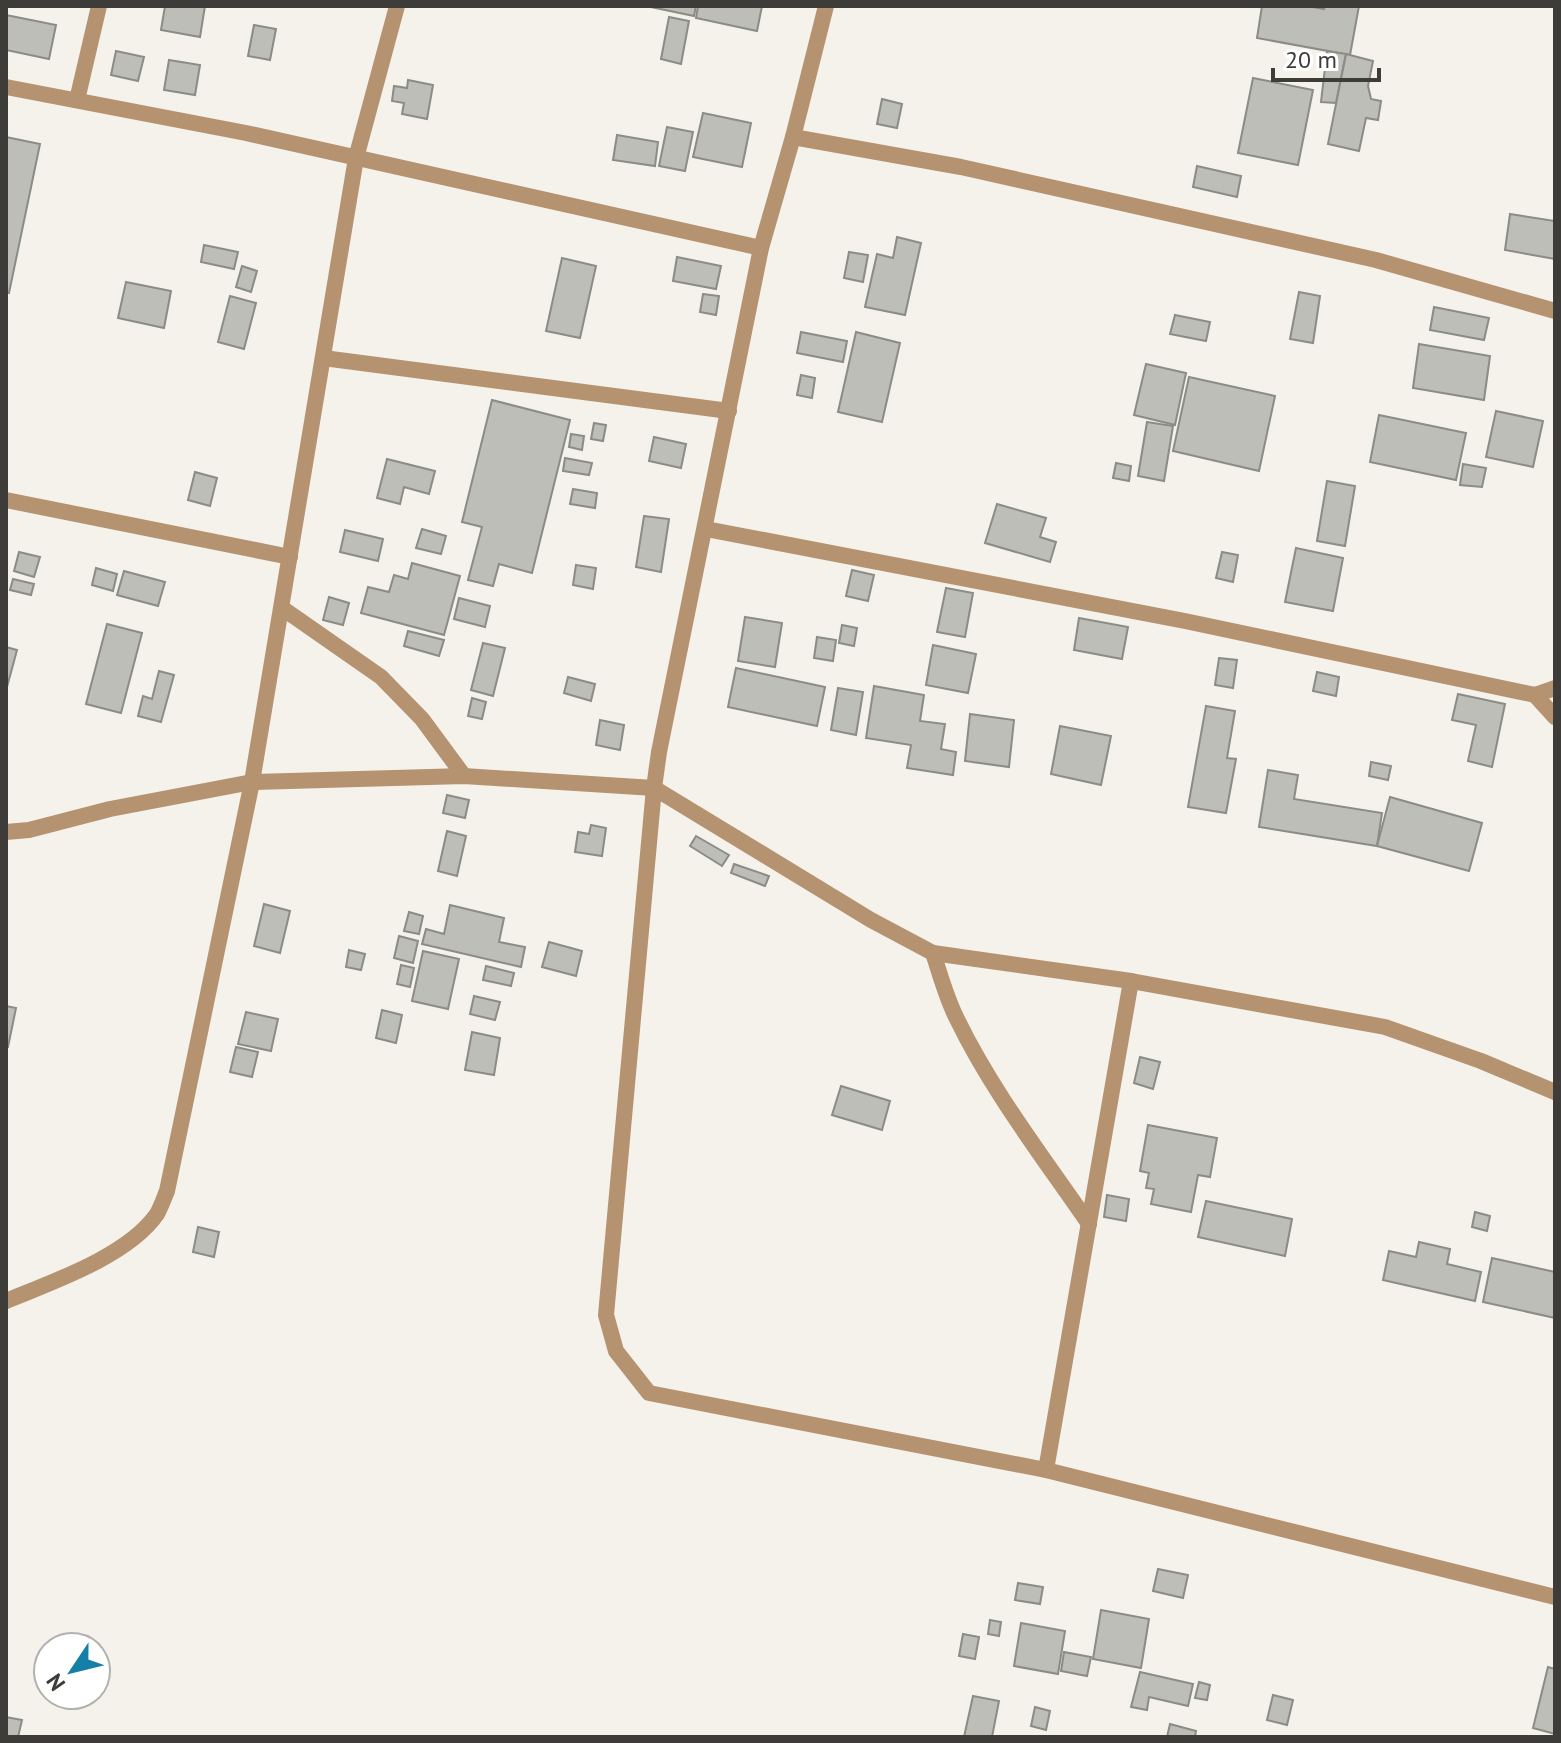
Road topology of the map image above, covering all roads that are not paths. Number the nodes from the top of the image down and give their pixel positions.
1 (99, 6) edge
2 (397, 6) edge
3 (826, 6) edge
4 (6, 87) edge
5 (77, 100) junction
6 (793, 137) junction
7 (356, 158) junction
8 (761, 248) junction
9 (1555, 311) edge
10 (331, 359) dead end
11 (729, 411) junction
12 (6, 500) edge
13 (706, 529) junction
14 (290, 557) junction
15 (282, 608) junction
16 (1555, 688) edge
17 (1535, 695) junction
18 (1555, 717) edge
19 (464, 776) junction
20 (252, 782) junction
21 (654, 788) junction
22 (6, 832) edge
23 (933, 953) junction
24 (1131, 981) junction
25 (1555, 1092) edge
26 (1089, 1224) junction
27 (6, 1301) edge
28 (1046, 1470) junction
29 (1555, 1597) edge

1 - 5 street
2 - 7 street
3 - 6 street
4 - 5 street
5 - 7 street
6 - 8 street
6 - 9 street
7 - 8 street
7 - 14 street
8 - 11 street
10 - 11 street
11 - 13 street
12 - 14 street
13 - 17 street
13 - 21 street
14 - 15 street
15 - 19 street
15 - 20 street
16 - 17 street
17 - 18 street
19 - 20 street
19 - 21 street
20 - 22 street
20 - 27 street
21 - 23 street
21 - 28 street
23 - 24 street
23 - 26 street
24 - 25 street
24 - 26 street
26 - 28 street
28 - 29 street

